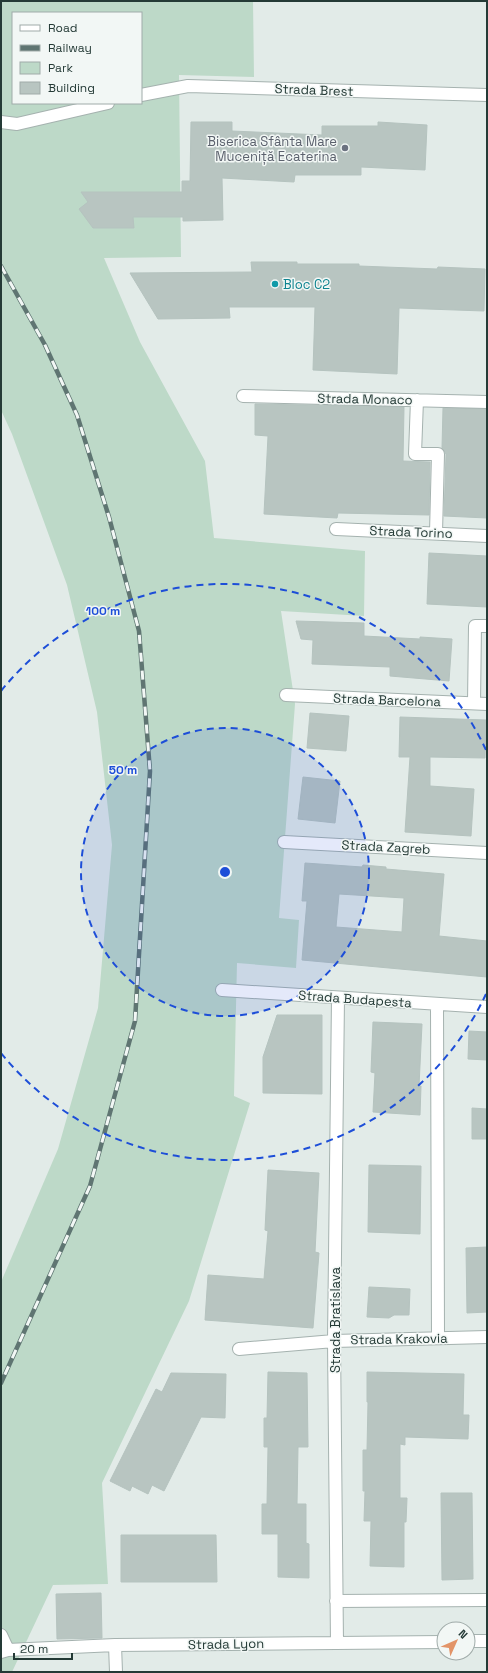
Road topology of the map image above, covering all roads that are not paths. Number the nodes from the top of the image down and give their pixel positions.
1 (142, 95) edge
2 (487, 95) edge
3 (104, 104) edge
4 (1, 122) edge
5 (244, 396) dead end
6 (417, 400) junction
7 (487, 402) edge
8 (336, 529) dead end
9 (436, 533) junction
10 (487, 536) edge
11 (487, 626) edge
12 (286, 695) dead end
13 (474, 703) junction
14 (487, 704) edge
15 (284, 842) dead end
16 (487, 853) edge
17 (222, 990) dead end
18 (338, 998) junction
19 (437, 1004) junction
20 (487, 1007) edge
21 (487, 1337) edge
22 (438, 1338) junction
23 (334, 1341) junction
24 (239, 1349) dead end
25 (487, 1600) edge
26 (336, 1601) junction
27 (1, 1635) edge
28 (476, 1641) edge
29 (487, 1641) edge
30 (337, 1642) junction
31 (436, 1642) edge
32 (115, 1645) junction
33 (5, 1651) edge
34 (116, 1672) edge

1 - 2 street, Strada Brest
3 - 4 street
5 - 6 street, Strada Monaco
6 - 7 street, Strada Monaco
6 - 9 street
8 - 9 street, Strada Torino
9 - 10 street, Strada Torino
11 - 13 street
12 - 13 street, Strada Barcelona
13 - 14 street, Strada Barcelona
15 - 16 street, Strada Zagreb
17 - 18 street, Strada Budapesta
18 - 19 street, Strada Budapesta
18 - 23 street, Strada Bratislava
19 - 20 street, Strada Budapesta
19 - 22 street
21 - 22 street, Strada Krakovia
22 - 23 street, Strada Krakovia
23 - 24 street, Strada Krakovia
23 - 26 street, Strada Bratislava
25 - 26 street
26 - 30 street, Strada Bratislava
27 - 33 street
28 - 29 street
30 - 31 street, Strada Lyon
30 - 32 street, Strada Lyon
32 - 33 street, Strada Lyon
32 - 34 street

